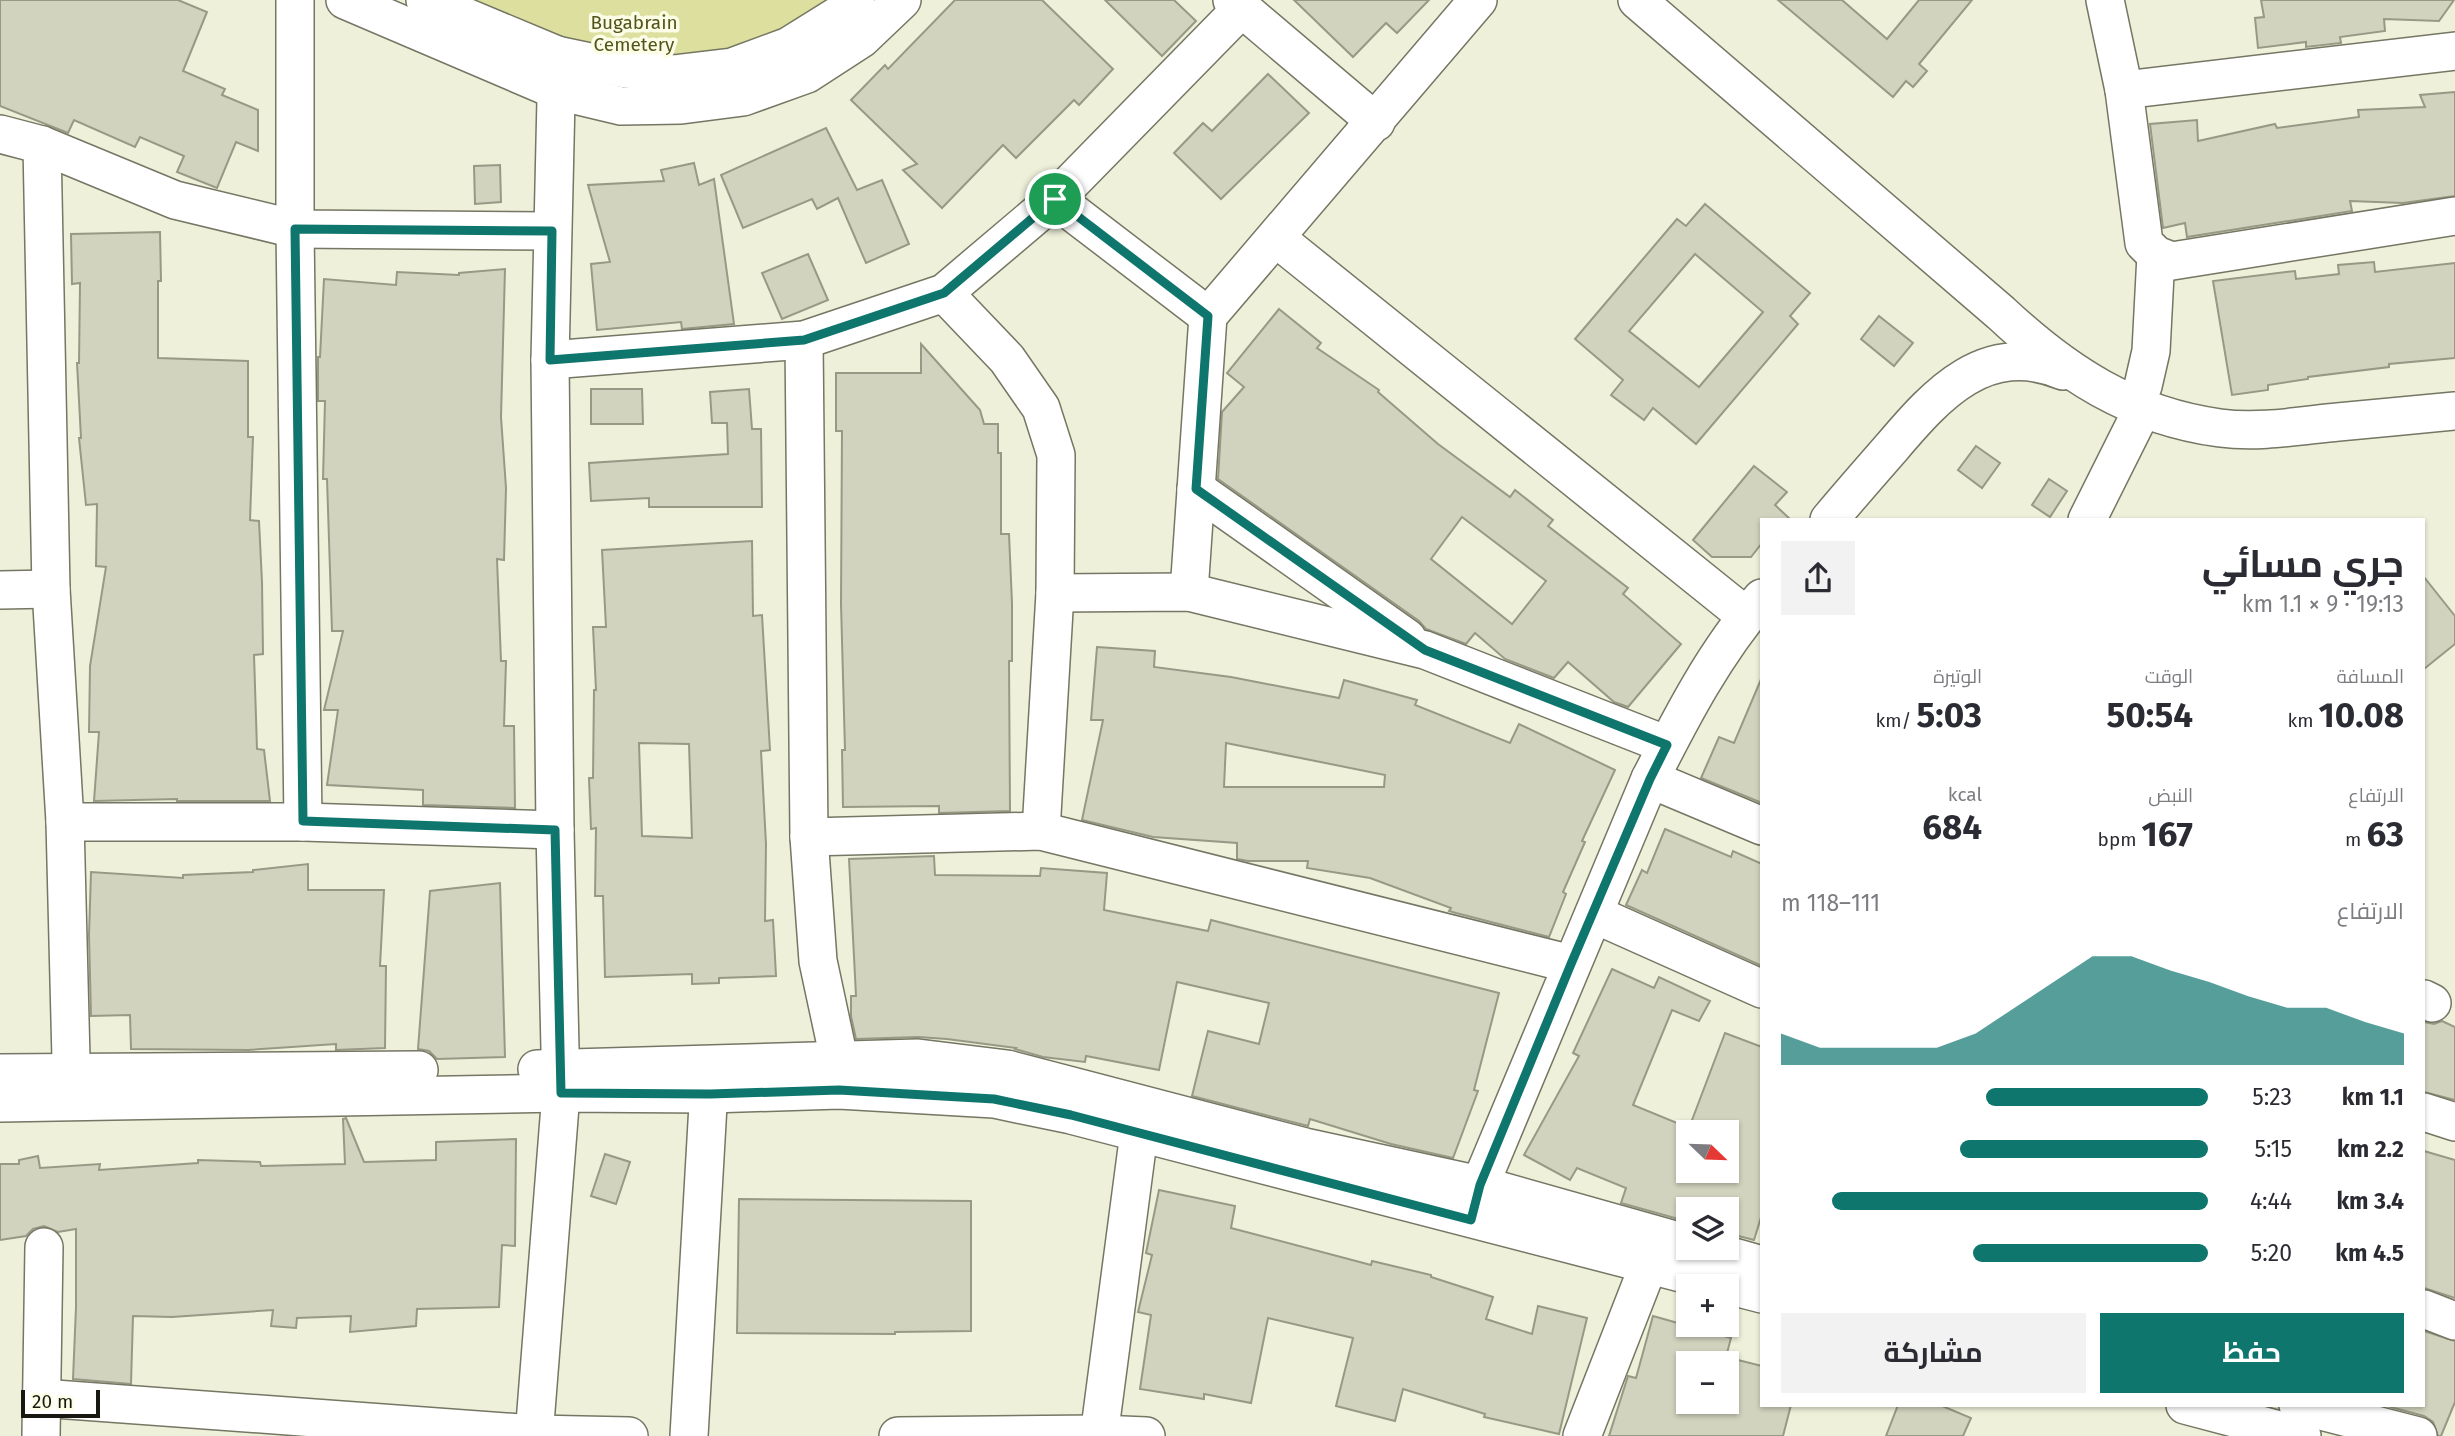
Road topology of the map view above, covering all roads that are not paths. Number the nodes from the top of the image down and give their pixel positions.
1 (295, 0) edge
2 (345, 0) edge
3 (425, 0) edge
4 (856, 0) edge
5 (902, 0) edge
6 (1478, 0) edge
7 (1637, 0) edge
8 (2105, 0) edge
9 (1237, 4) edge
10 (2455, 51) edge
11 (557, 73) junction
12 (2124, 90) junction
13 (1376, 122) junction
14 (0, 134) edge
15 (42, 145) junction
16 (1055, 199) junction
17 (2455, 216) edge
18 (295, 229) junction
19 (552, 231) junction
20 (1276, 238) junction
21 (2155, 255) junction
22 (944, 293) junction
23 (2001, 313) junction
24 (1208, 316) junction
25 (804, 340) junction
26 (550, 360) junction
27 (2080, 377) junction
28 (2143, 397) junction
29 (2455, 411) edge
30 (1196, 489) junction
31 (1831, 518) edge
32 (2088, 518) edge
33 (51, 589) junction
34 (0, 590) edge
35 (1189, 592) junction
36 (1055, 593) junction
37 (1758, 604) edge
38 (1425, 650) junction
39 (1667, 745) junction
40 (1650, 779) junction
41 (303, 821) junction
42 (65, 822) junction
43 (1760, 825) edge
44 (555, 830) junction
45 (1041, 831) junction
46 (809, 837) junction
47 (1594, 914) junction
48 (1571, 964) junction
49 (1760, 988) edge
50 (0, 1073) edge
51 (839, 1074) junction
52 (710, 1078) junction
53 (561, 1081) junction
54 (72, 1087) junction
55 (0, 1102) edge
56 (2425, 1112) edge
57 (2455, 1122) edge
58 (1139, 1133) junction
59 (1475, 1203) junction
60 (1676, 1242) edge
61 (44, 1247) dead end
62 (1739, 1258) edge
63 (1650, 1264) junction
64 (1760, 1264) edge
65 (1760, 1293) edge
66 (2425, 1309) edge
67 (2455, 1321) edge
68 (41, 1398) junction
69 (2306, 1407) edge
70 (2186, 1416) edge
71 (534, 1435) edge
72 (1099, 1435) edge
73 (41, 1436) edge
74 (629, 1436) edge
75 (689, 1436) edge
76 (898, 1436) edge
77 (1146, 1436) edge
78 (1582, 1436) edge
79 (2302, 1436) edge
80 (2418, 1436) edge

1 - 18 street
2 - 11 street
3 - 11 street
4 - 11 street
5 - 11 street
6 - 13 street
7 - 23 street
8 - 12 street
9 - 13 street
9 - 16 street
10 - 12 street
11 - 19 street
12 - 21 street
13 - 20 street
14 - 15 street
15 - 18 street
15 - 33 street
16 - 22 street
16 - 24 street
17 - 21 street
18 - 19 street
18 - 41 street
19 - 26 street
20 - 24 street
20 - 37 street
21 - 28 street
22 - 25 street
22 - 36 street
23 - 27 street
23 - 28 street
24 - 30 street
25 - 26 street
25 - 46 street
26 - 44 street
27 - 28 street
27 - 31 street
28 - 29 street
28 - 32 street
30 - 35 street
30 - 38 street
33 - 34 street
33 - 42 street
35 - 36 street
35 - 38 street
36 - 45 street
37 - 39 street
38 - 39 street
39 - 40 street
40 - 43 street
40 - 47 street
41 - 42 street
41 - 44 street
42 - 54 street
44 - 53 street
45 - 46 street
45 - 48 street
46 - 51 street
47 - 48 street
47 - 49 street
48 - 59 street
50 - 54 street
51 - 52 street
51 - 58 street
51 - 59 street
52 - 53 street
52 - 75 street
53 - 54 street
53 - 71 street
54 - 55 street
56 - 57 street
58 - 59 street
58 - 72 street
59 - 60 street
59 - 63 street
61 - 68 street
62 - 64 street
63 - 65 street
63 - 78 street
66 - 67 street
68 - 71 street
68 - 73 street
69 - 80 street
70 - 79 street
71 - 74 street
72 - 76 street
72 - 77 street

